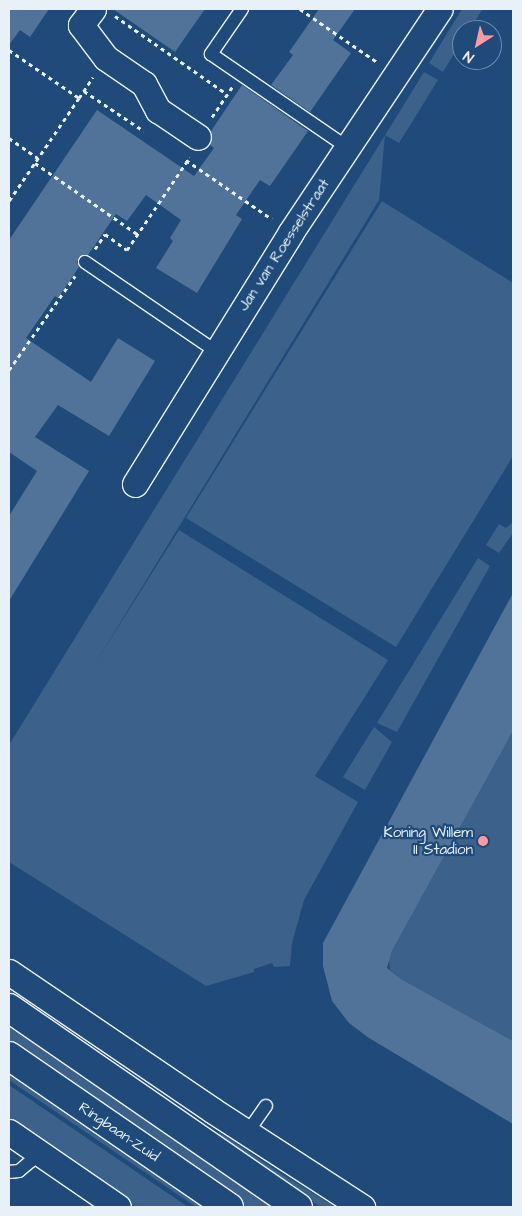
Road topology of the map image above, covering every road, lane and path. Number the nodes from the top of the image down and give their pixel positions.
1 (242, 9) edge
2 (300, 9) edge
3 (440, 9) edge
4 (102, 12) edge
5 (9, 50) edge
6 (240, 74) junction
7 (396, 75) junction
8 (84, 91) dead end
9 (227, 94) junction
10 (148, 134) dead end
11 (198, 137) joint
12 (9, 138) edge
13 (347, 147) junction
14 (179, 156) dead end
15 (38, 158) junction
16 (35, 163) junction
17 (9, 201) edge
18 (291, 232) junction
19 (138, 234) dead end
20 (85, 262) dead end
21 (217, 352) junction
22 (134, 484) dead end
23 (9, 972) edge
24 (9, 1008) edge
25 (9, 1056) edge
26 (266, 1106) dead end
27 (212, 1110) junction
28 (9, 1132) edge
29 (247, 1133) junction
30 (195, 1136) junction
31 (37, 1152) junction
32 (9, 1172) edge
33 (118, 1207) edge
34 (229, 1207) edge
35 (298, 1207) edge
36 (362, 1207) edge

1 - 6 lane
2 - 7 path
3 - 7 street, Jan van Roesselstraat
4 - 9 path
4 - 11 street
5 - 15 path
6 - 9 path
6 - 13 lane
7 - 13 street, Jan van Roesselstraat
8 - 10 path
9 - 11 path
12 - 15 path
13 - 18 street, Jan van Roesselstraat
14 - 18 path
15 - 16 path
16 - 17 path
16 - 19 path
18 - 21 street, Jan van Roesselstraat
20 - 21 lane
21 - 22 street, Jan van Roesselstraat
23 - 27 street
24 - 30 main road
25 - 34 main road, Ringbaan-Zuid
26 - 29 lane
27 - 29 street
27 - 30 street
28 - 31 street
29 - 36 street
30 - 35 main road
31 - 32 lane
31 - 33 street

